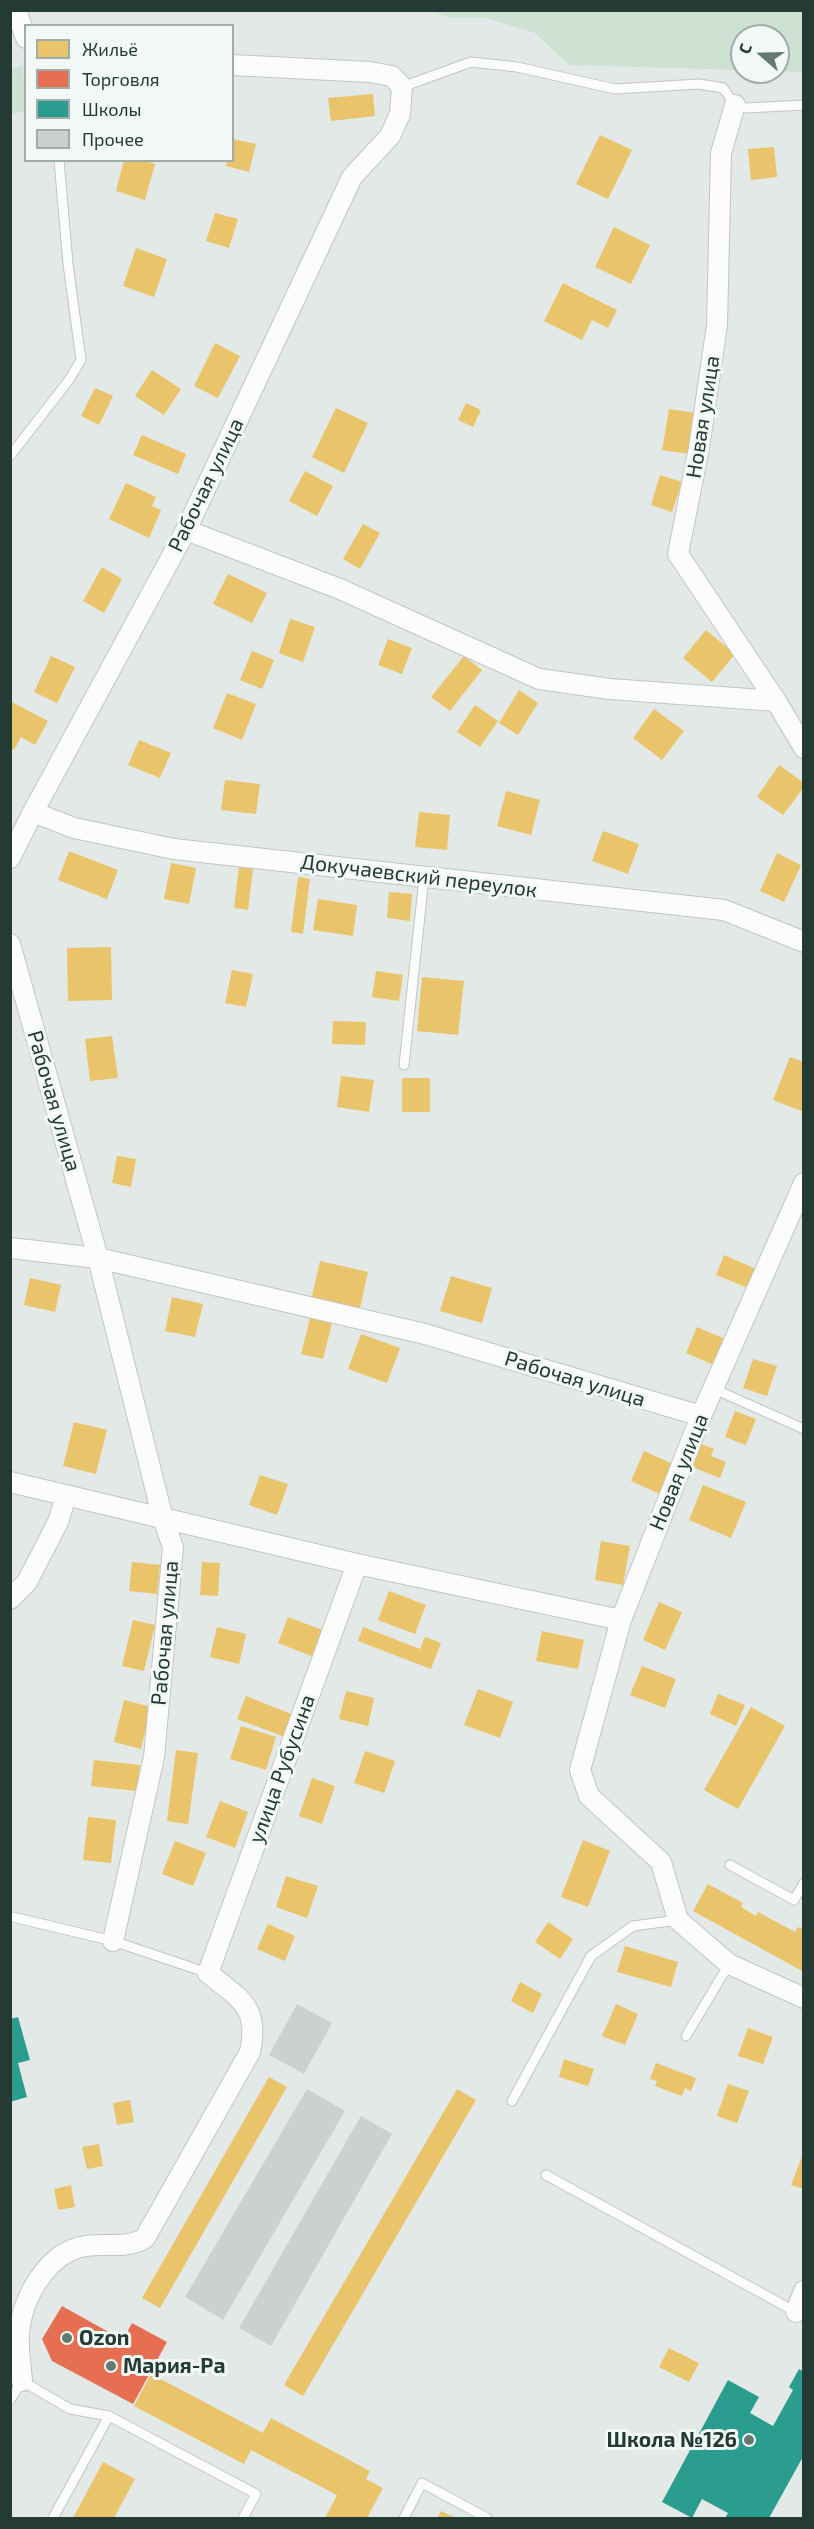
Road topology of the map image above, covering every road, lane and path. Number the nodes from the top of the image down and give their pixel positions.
1 (16, 10) edge
2 (24, 32) edge
3 (234, 65) edge
4 (402, 87) junction
5 (735, 105) junction
6 (804, 105) edge
7 (59, 162) edge
8 (10, 456) edge
9 (186, 530) junction
10 (776, 701) junction
11 (804, 748) edge
12 (33, 812) junction
13 (12, 851) edge
14 (424, 878) junction
15 (804, 942) edge
16 (10, 944) edge
17 (404, 1065) dead end
18 (804, 1183) edge
19 (10, 1248) edge
20 (98, 1258) junction
21 (714, 1389) junction
22 (701, 1416) junction
23 (804, 1429) edge
24 (10, 1482) edge
25 (66, 1496) junction
26 (163, 1519) junction
27 (357, 1564) junction
28 (10, 1599) edge
29 (621, 1620) junction
30 (730, 1865) dead end
31 (804, 1882) edge
32 (11, 1915) edge
33 (678, 1920) junction
34 (114, 1941) junction
35 (729, 1964) junction
36 (208, 1974) junction
37 (804, 1998) edge
38 (686, 2036) dead end
39 (512, 2101) dead end
40 (546, 2175) dead end
41 (804, 2291) edge
42 (800, 2314) edge
43 (16, 2379) edge
44 (10, 2400) edge
45 (109, 2416) junction
46 (53, 2518) edge
47 (243, 2518) edge
48 (404, 2518) edge
49 (487, 2518) edge

1 - 2 street
3 - 4 street
4 - 5 lane
4 - 9 street, Рабочая улица
5 - 6 lane
5 - 10 street, Новая улица
7 - 8 lane
9 - 10 street
9 - 12 street, Рабочая улица
10 - 11 street, Новая улица
12 - 13 street, Рабочая улица
12 - 14 street, Докучаевский переулок
14 - 15 street, Докучаевский переулок
14 - 17 lane
16 - 20 street, Рабочая улица
18 - 21 street, Новая улица
19 - 20 street, Рабочая улица
20 - 22 street, Рабочая улица
20 - 26 street, Рабочая улица
21 - 22 street, Новая улица
21 - 23 lane
22 - 29 street, Новая улица
24 - 25 street
25 - 26 street
25 - 28 street
26 - 27 street
26 - 34 street, Рабочая улица
27 - 29 street
27 - 36 street, улица Рубусина
29 - 33 street, Новая улица
30 - 31 lane
32 - 34 lane
33 - 35 street
33 - 39 lane
34 - 36 lane
35 - 37 street
35 - 38 lane
36 - 43 street
40 - 42 lane
41 - 42 street
43 - 44 lane
43 - 45 lane
45 - 46 lane
45 - 47 lane
48 - 49 lane

